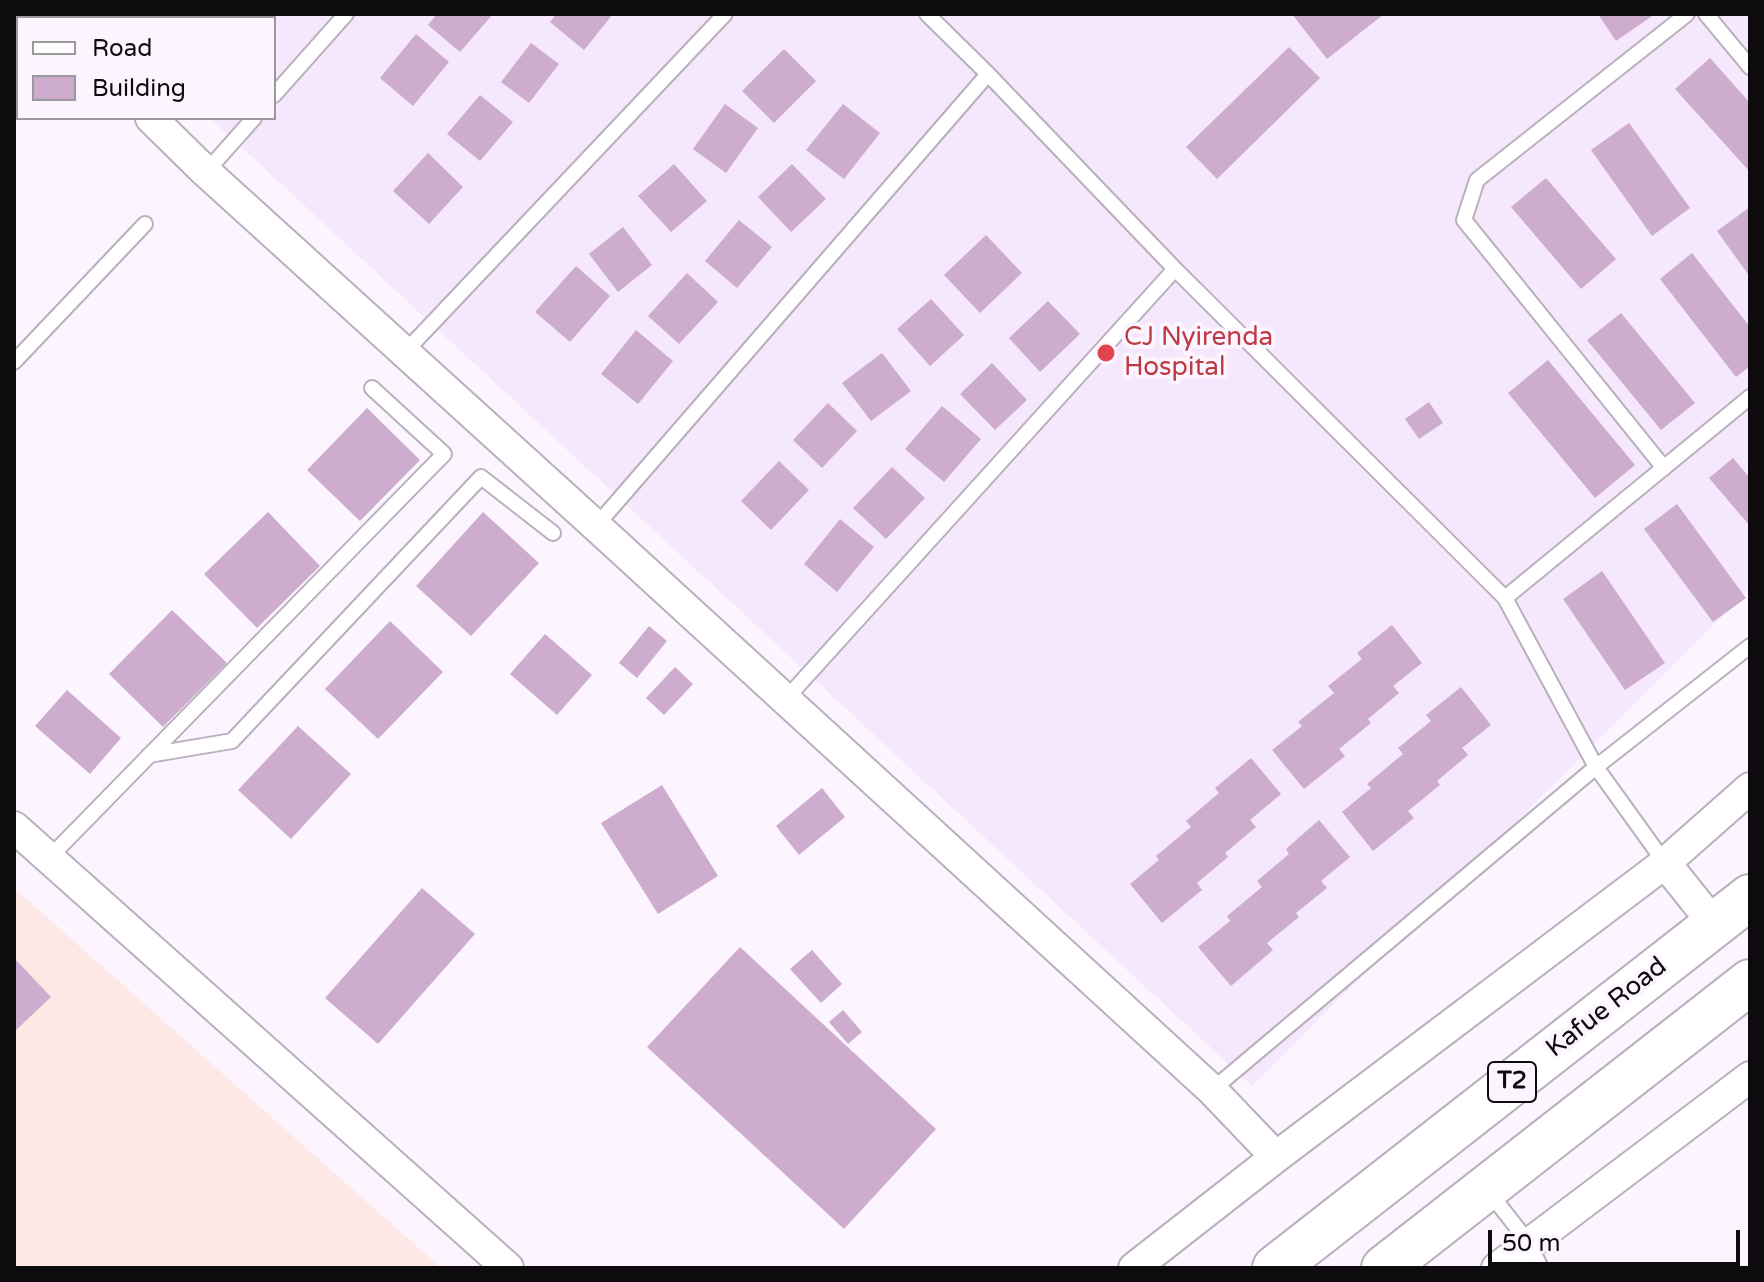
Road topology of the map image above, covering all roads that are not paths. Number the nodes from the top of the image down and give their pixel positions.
1 (346, 14) edge
2 (725, 14) edge
3 (927, 14) edge
4 (1687, 14) edge
5 (1706, 14) edge
6 (1750, 67) edge
7 (988, 74) junction
8 (276, 93) edge
9 (153, 120) edge
10 (252, 120) edge
11 (206, 172) junction
12 (145, 224) dead end
13 (1175, 269) junction
14 (404, 353) junction
15 (14, 362) edge
16 (372, 388) dead end
17 (1750, 397) edge
18 (1664, 468) junction
19 (596, 526) junction
20 (553, 533) dead end
21 (1505, 598) junction
22 (1750, 646) edge
23 (785, 700) junction
24 (149, 755) junction
25 (1596, 767) junction
26 (1750, 788) edge
27 (14, 827) edge
28 (49, 858) junction
29 (1665, 863) junction
30 (1750, 897) edge
31 (1714, 924) junction
32 (1750, 982) edge
33 (1750, 1077) edge
34 (1212, 1090) junction
35 (1276, 1157) junction
36 (1486, 1189) junction
37 (1535, 1256) edge
38 (508, 1268) edge
39 (1134, 1268) edge
40 (1275, 1268) edge
41 (1384, 1268) edge
42 (1497, 1268) edge

1 - 8 lane
2 - 14 lane
3 - 7 lane
4 - 18 lane
5 - 6 lane
7 - 13 lane
7 - 19 lane
9 - 11 street
10 - 11 lane
11 - 14 street
12 - 15 lane
13 - 21 lane
13 - 23 lane
14 - 19 street
16 - 24 lane
17 - 18 lane
18 - 21 lane
19 - 23 street
20 - 24 lane
21 - 25 lane
22 - 25 lane
23 - 34 street
24 - 28 lane
25 - 29 lane
25 - 34 lane
26 - 29 street
27 - 28 street
28 - 38 street
29 - 31 street
29 - 35 street
30 - 31 main road, Kafue Road / T2
31 - 40 main road, Kafue Road / T2
32 - 36 main road, T2
33 - 37 street
34 - 35 street
35 - 39 street
36 - 37 lane
36 - 41 main road, T2
37 - 42 street

